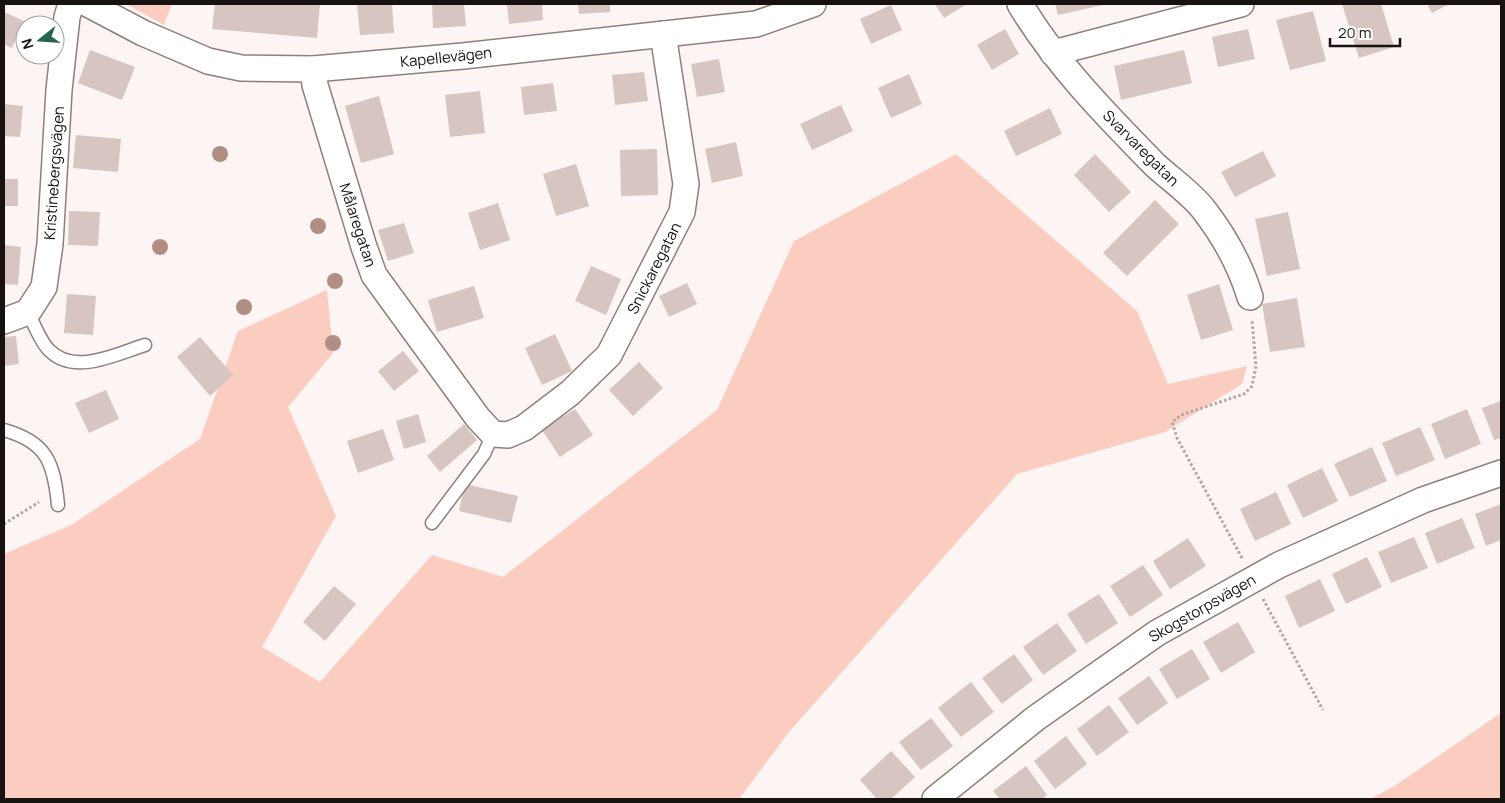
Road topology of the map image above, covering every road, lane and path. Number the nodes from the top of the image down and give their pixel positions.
1 (72, 4) edge
2 (88, 4) edge
3 (813, 4) edge
4 (1020, 4) edge
5 (1241, 4) edge
6 (663, 34) junction
7 (1053, 53) junction
8 (313, 69) junction
9 (1250, 297) joint
10 (28, 312) junction
11 (4, 320) edge
12 (145, 345) dead end
13 (4, 430) edge
14 (493, 434) junction
15 (1501, 473) edge
16 (57, 491) junction
17 (58, 505) dead end
18 (432, 522) dead end
19 (4, 524) edge
20 (1252, 579) junction
21 (1323, 710) dead end
22 (935, 799) edge

1 - 10 street, Kristinebergsvägen
2 - 8 street, Kapellevägen
3 - 6 street, Kapellevägen
4 - 7 street, Svarvaregatan
5 - 7 street
6 - 8 street, Kapellevägen
6 - 14 street, Snickaregatan
7 - 9 street, Svarvaregatan
8 - 14 street, Målaregatan
9 - 20 path
10 - 11 street
10 - 12 lane
13 - 16 lane
14 - 18 lane
15 - 20 street, Skogstorpsvägen
16 - 17 lane
16 - 19 path
20 - 21 path
20 - 22 street, Skogstorpsvägen

